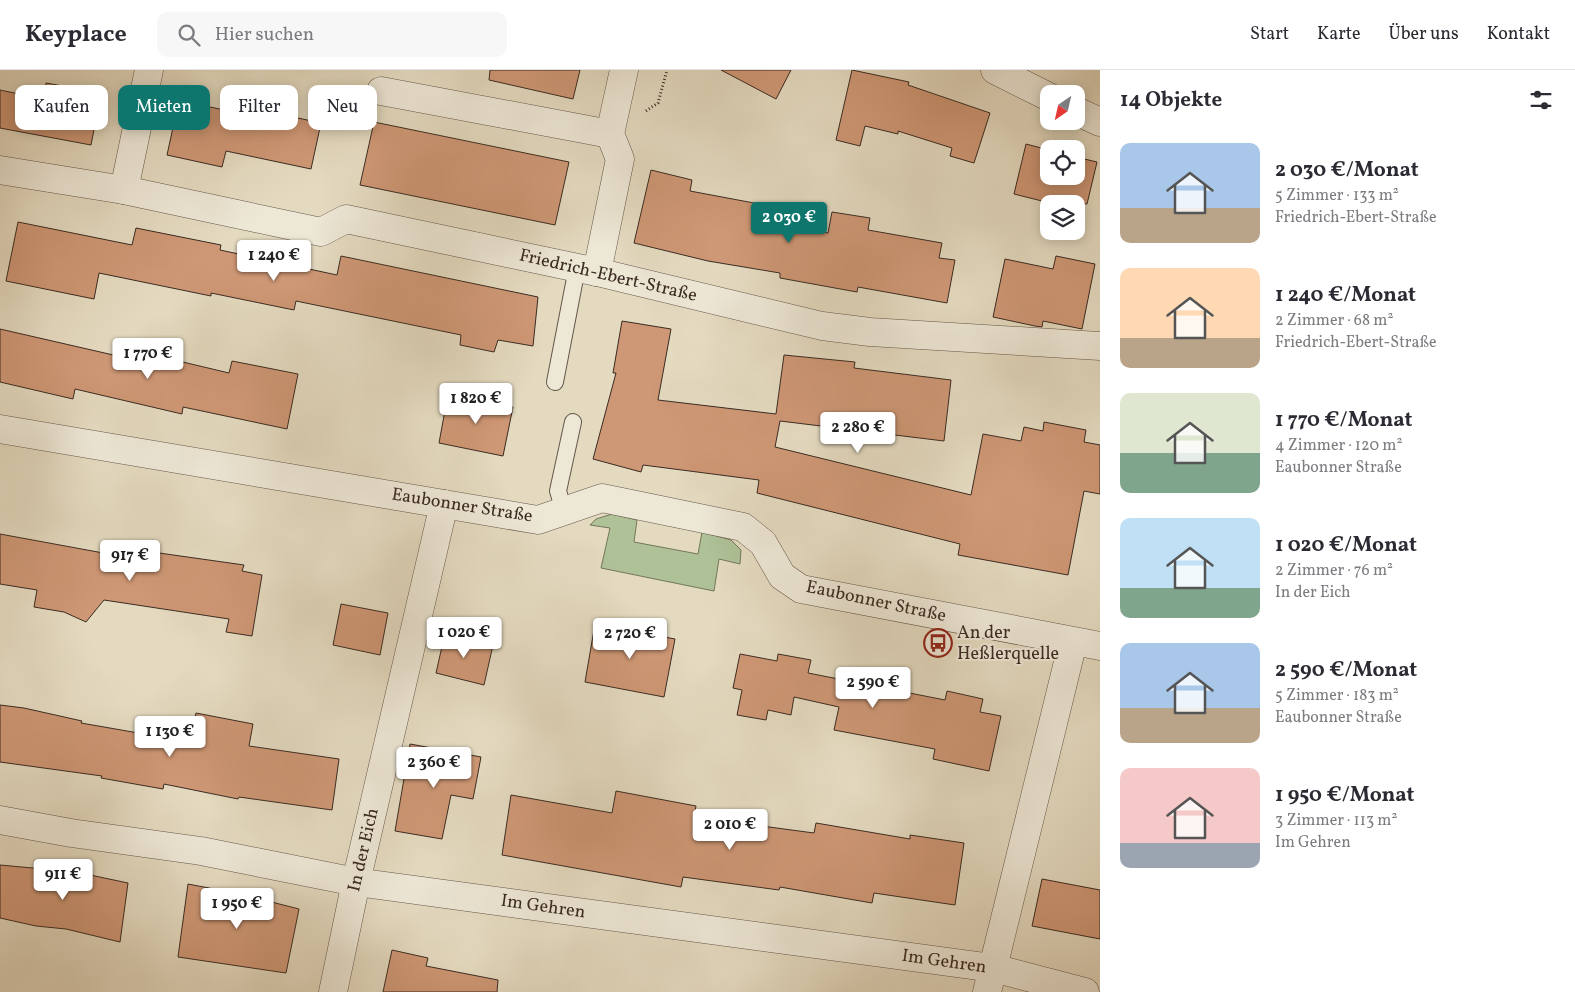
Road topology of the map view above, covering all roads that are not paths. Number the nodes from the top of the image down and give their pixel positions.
1 (150, 70) edge
2 (624, 70) edge
3 (994, 70) edge
4 (382, 91) dead end
5 (1040, 93) edge
6 (1085, 115) edge
7 (1100, 122) edge
8 (610, 134) junction
9 (0, 170) edge
10 (124, 190) junction
11 (587, 270) junction
12 (1100, 346) edge
13 (555, 382) dead end
14 (573, 422) dead end
15 (0, 429) edge
16 (444, 504) junction
17 (564, 511) junction
18 (1073, 642) junction
19 (1100, 646) edge
20 (0, 820) edge
21 (356, 882) junction
22 (990, 980) edge
23 (333, 992) edge
24 (1085, 992) edge

1 - 10 street
2 - 8 street
3 - 5 street
4 - 8 street
6 - 7 street
8 - 11 street
9 - 10 street, Friedrich-Ebert-Straße
10 - 11 street, Friedrich-Ebert-Straße
11 - 12 street, Friedrich-Ebert-Straße
11 - 13 lane
14 - 17 lane
15 - 16 street, Eaubonner Straße
16 - 17 street, Eaubonner Straße
16 - 21 street, In der Eich
17 - 18 street, Eaubonner Straße
18 - 19 street, Eaubonner Straße
18 - 22 street
20 - 21 street, Im Gehren
21 - 22 street, Im Gehren
21 - 23 street, In der Eich
22 - 24 street, Im Gehren

